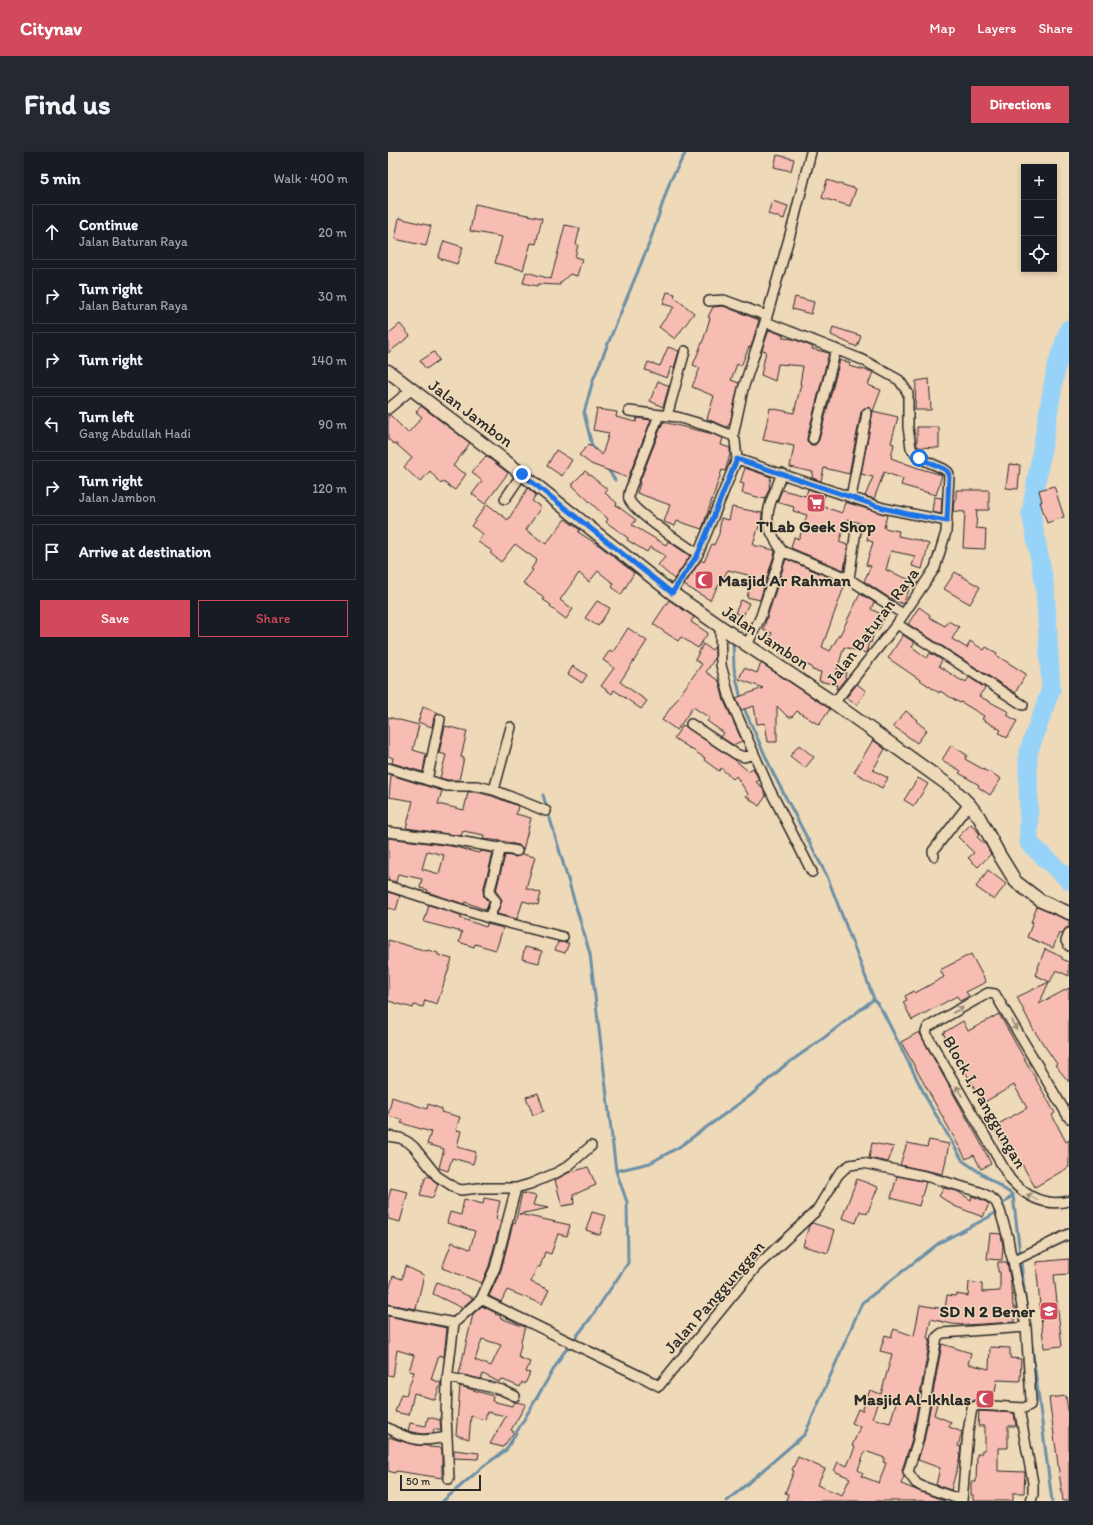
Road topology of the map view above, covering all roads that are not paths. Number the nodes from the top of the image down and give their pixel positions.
1 (810, 152) edge
2 (709, 301) dead end
3 (766, 319) junction
4 (836, 349) junction
5 (685, 351) dead end
6 (388, 371) edge
7 (412, 389) junction
8 (388, 409) edge
9 (629, 411) dead end
10 (868, 413) dead end
11 (663, 415) junction
12 (733, 436) junction
13 (814, 439) dead end
14 (737, 459) junction
15 (782, 473) junction
16 (522, 474) junction
17 (851, 497) junction
18 (504, 499) dead end
19 (947, 521) junction
20 (856, 530) dead end
21 (782, 551) junction
22 (698, 554) junction
23 (849, 579) junction
24 (672, 593) junction
25 (903, 614) junction
26 (897, 624) junction
27 (720, 627) junction
28 (747, 645) junction
29 (834, 703) junction
30 (1023, 705) dead end
31 (440, 720) dead end
32 (691, 724) dead end
33 (511, 727) dead end
34 (754, 754) junction
35 (388, 768) edge
36 (427, 780) junction
37 (494, 790) junction
38 (969, 804) junction
39 (546, 811) dead end
40 (388, 832) edge
41 (501, 847) junction
42 (517, 851) dead end
43 (934, 856) dead end
44 (812, 872) dead end
45 (388, 886) edge
46 (1069, 913) edge
47 (489, 918) junction
48 (1069, 933) edge
49 (563, 937) dead end
50 (1069, 946) edge
51 (1069, 1118) edge
52 (388, 1136) edge
53 (592, 1146) dead end
54 (516, 1188) junction
55 (1069, 1201) edge
56 (1069, 1234) edge
57 (1018, 1259) junction
58 (481, 1299) junction
59 (388, 1310) edge
60 (454, 1323) junction
61 (1026, 1327) junction
62 (448, 1377) junction
63 (515, 1396) dead end
64 (1019, 1408) junction
65 (388, 1428) edge
66 (447, 1437) junction
67 (449, 1479) dead end
68 (962, 1500) edge
69 (1031, 1501) edge

1 - 3 street
2 - 3 street, Jalan Baturan Raya
3 - 4 street, Jalan Baturan Raya
3 - 12 street
4 - 13 street
4 - 19 street, Jalan Baturan Raya
5 - 11 street
6 - 7 main road, Jalan Jambon
7 - 8 street
7 - 16 main road, Jalan Jambon
9 - 11 street
10 - 17 street
11 - 12 street
11 - 22 street
12 - 14 street
14 - 15 street
14 - 22 street
15 - 17 street
15 - 21 street
16 - 18 street
16 - 24 main road, Jalan Jambon
17 - 19 street
19 - 25 street, Jalan Baturan Raya
20 - 23 street
21 - 23 street
21 - 28 street
22 - 24 street
23 - 25 street
24 - 27 main road, Jalan Jambon
25 - 26 street, Jalan Baturan Raya
26 - 29 street, Jalan Baturan Raya
26 - 30 street
27 - 28 main road, Jalan Jambon
27 - 34 street
28 - 29 main road, Jalan Jambon
29 - 38 main road, Jalan Jambon
31 - 36 street
32 - 34 street
33 - 37 street
34 - 44 street
35 - 36 street
36 - 37 street
37 - 39 street
38 - 43 street
38 - 46 main road, Jalan Jambon
40 - 41 street
41 - 42 street
41 - 47 street
45 - 47 street
47 - 49 street
48 - 50 street
55 -> 51 street, Block I, Panggungan
52 - 54 street
53 - 54 street
54 - 58 street
56 - 57 street
57 - 58 street, Jalan Panggunggan
57 - 61 street
58 - 60 street
59 - 60 street
60 - 62 street
61 - 64 street
61 - 68 street
62 - 63 street
62 - 66 street
64 - 68 street
64 - 69 street
65 - 66 street
66 - 67 street

